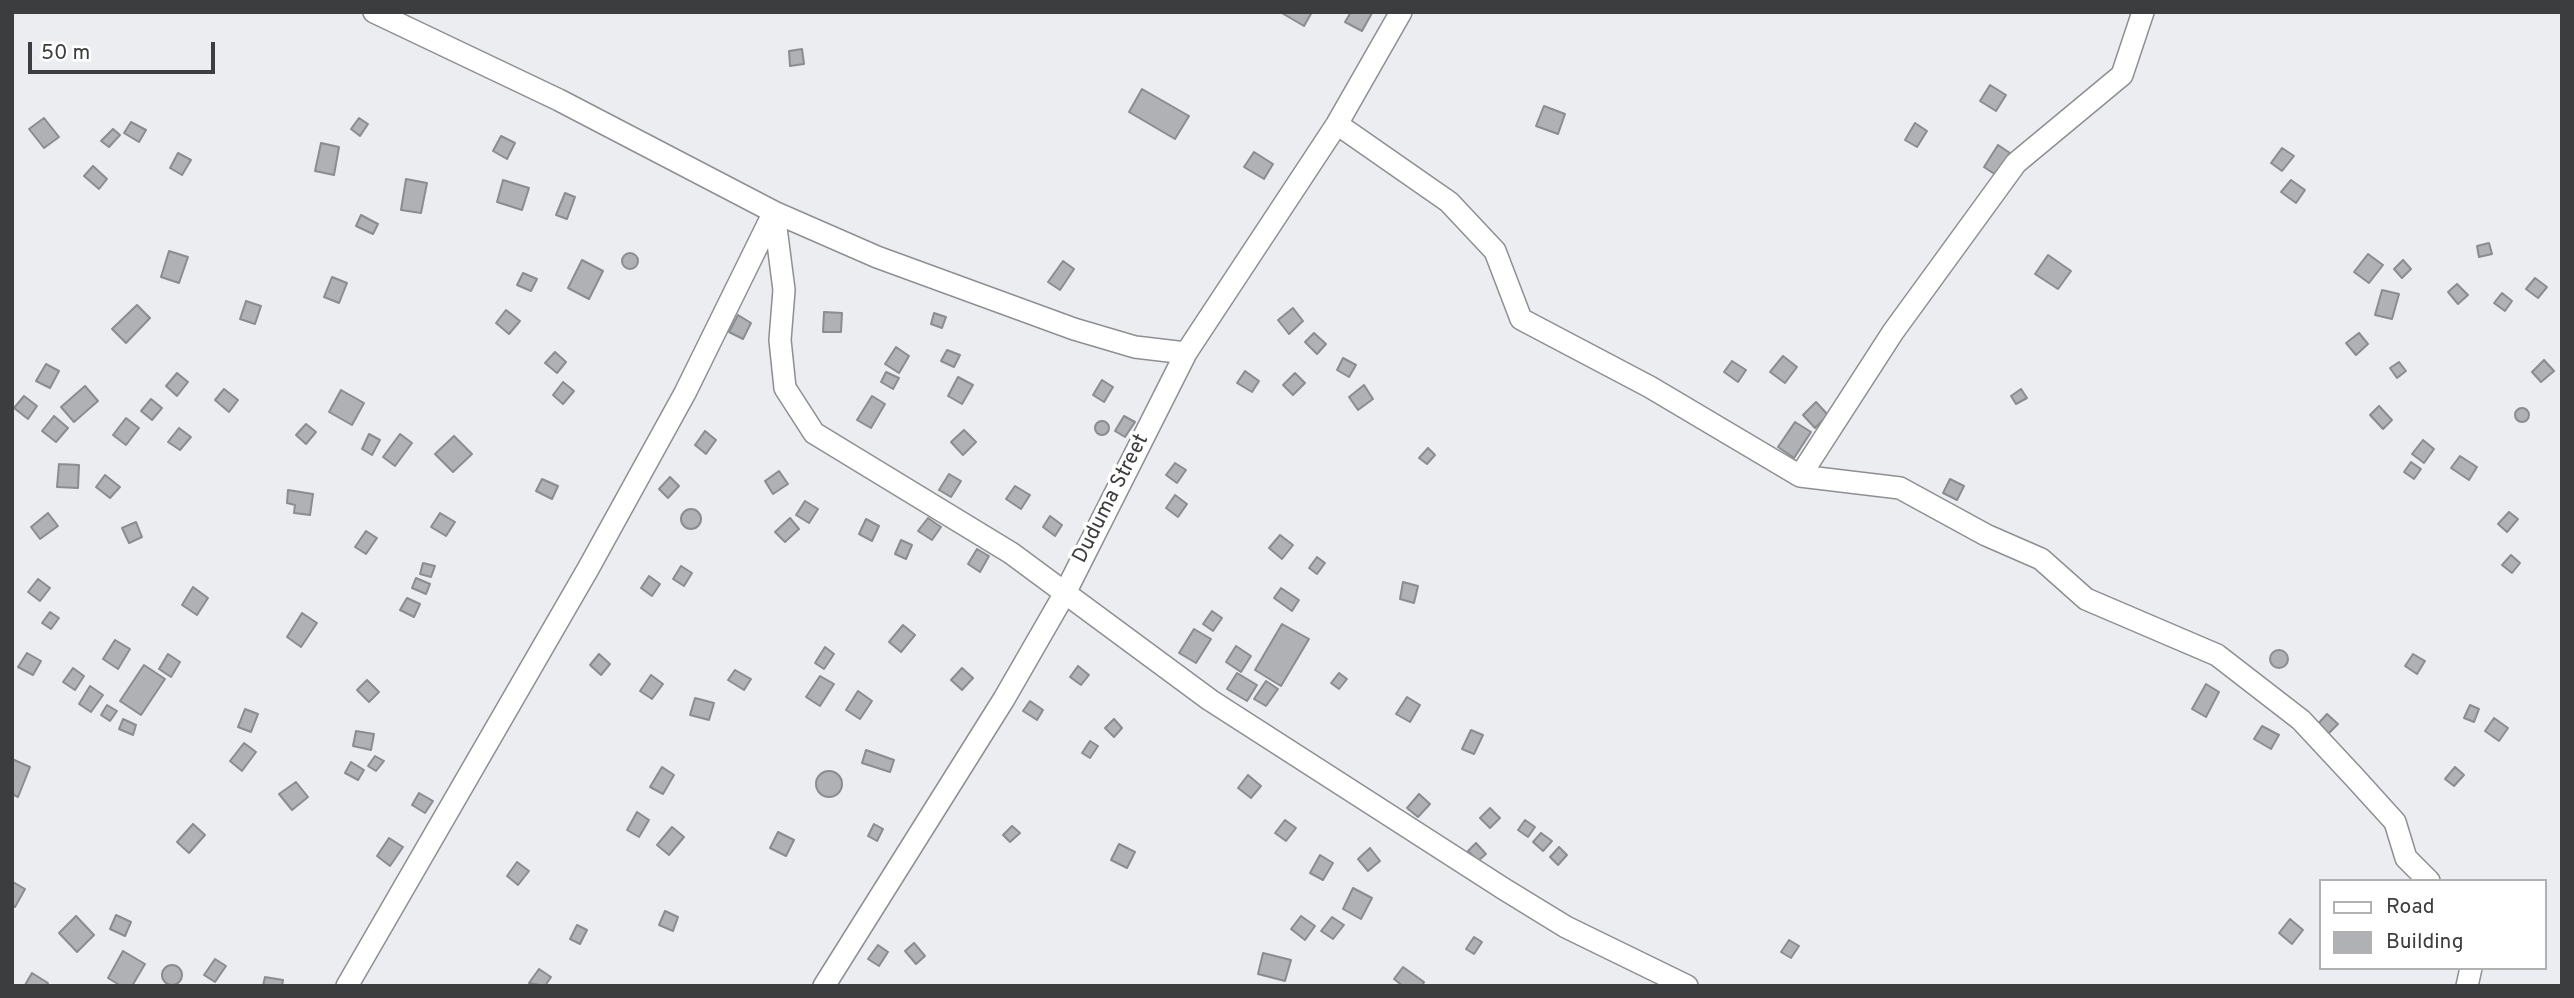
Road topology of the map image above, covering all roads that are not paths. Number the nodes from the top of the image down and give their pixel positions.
1 (374, 12) edge
2 (1401, 12) edge
3 (2143, 12) edge
4 (1337, 124) junction
5 (774, 212) junction
6 (1186, 353) junction
7 (1800, 475) junction
8 (1065, 593) junction
9 (2427, 879) edge
10 (347, 986) edge
11 (824, 986) edge
12 (1687, 986) edge

1 - 5 street
2 - 4 street, Duduma Street
3 - 7 street
4 - 6 street, Duduma Street
4 - 7 street
5 - 6 street
5 - 8 street
5 - 10 street
6 - 8 street, Duduma Street
7 - 9 street
8 - 11 street, Duduma Street
8 - 12 street

